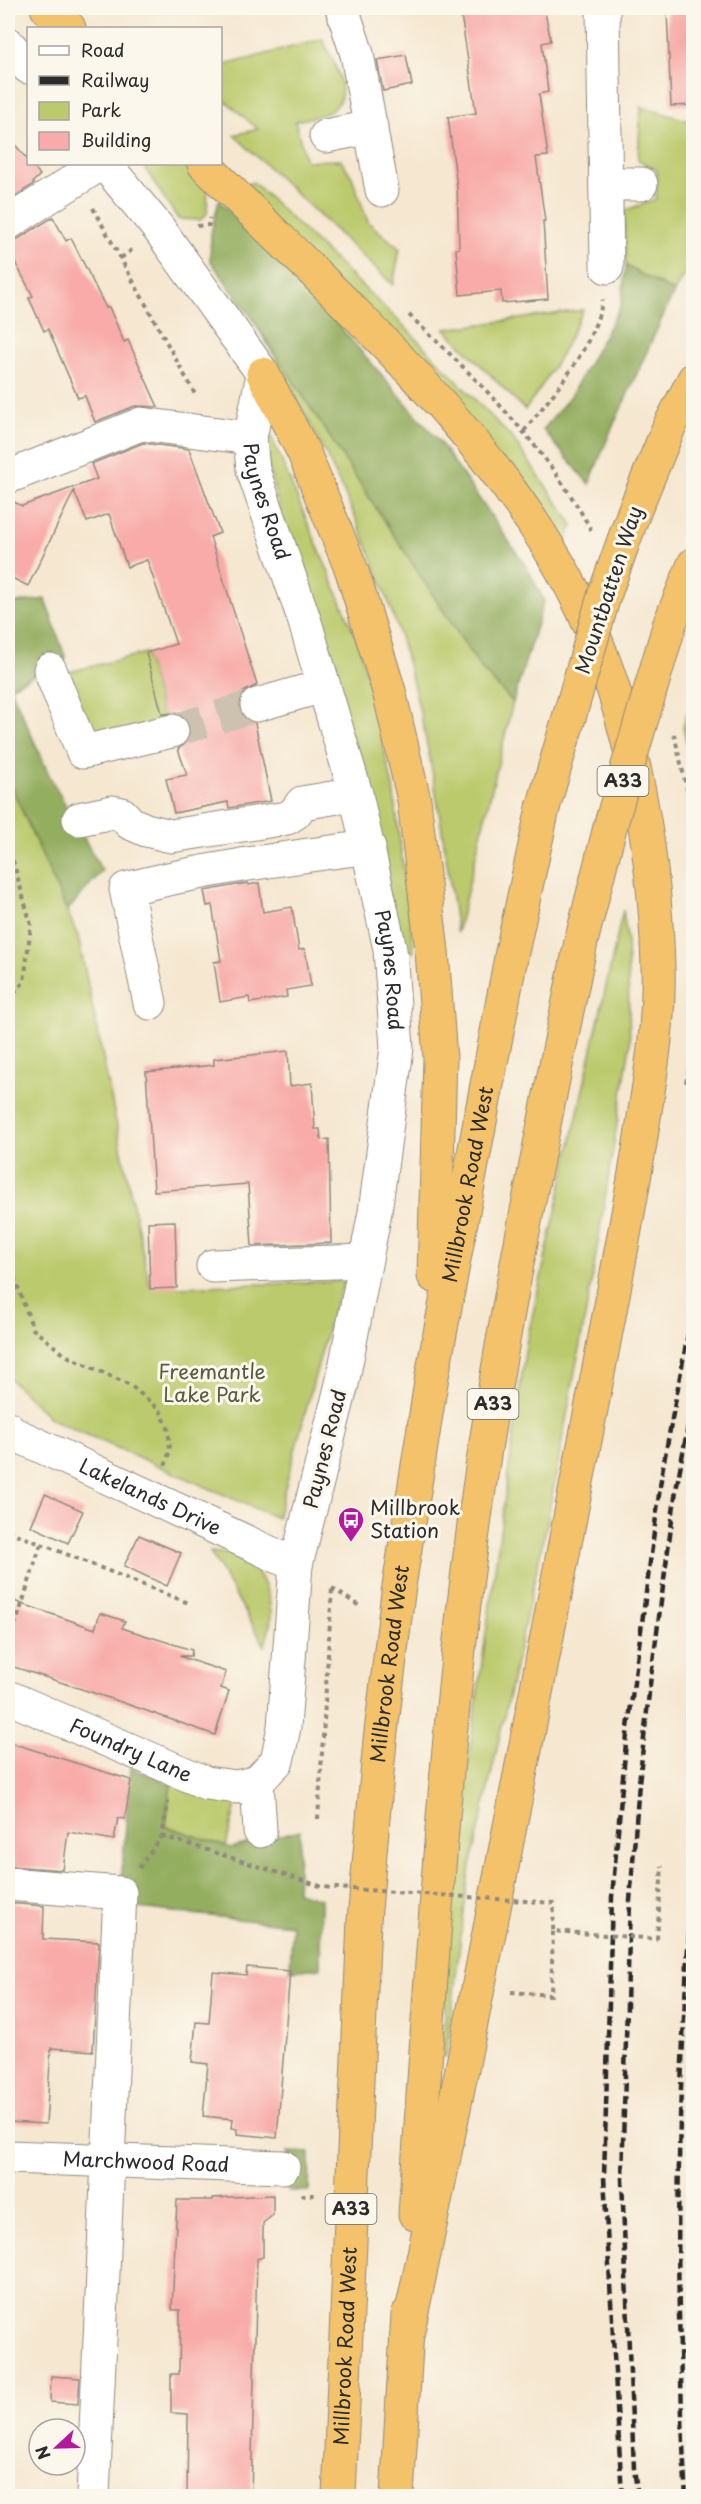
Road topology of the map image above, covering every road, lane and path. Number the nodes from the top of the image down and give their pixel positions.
1 (48, 8) edge
2 (342, 8) edge
3 (603, 8) edge
4 (68, 27) edge
5 (8, 44) edge
6 (27, 66) edge
7 (370, 127) junction
8 (326, 136) dead end
9 (205, 165) edge
10 (94, 168) edge
11 (606, 184) junction
12 (641, 184) dead end
13 (382, 190) dead end
14 (8, 223) edge
15 (607, 267) joint
16 (263, 374) junction
17 (693, 379) edge
18 (217, 434) junction
19 (250, 438) junction
20 (8, 477) edge
21 (591, 531) dead end
22 (693, 564) edge
23 (50, 670) dead end
24 (323, 686) junction
25 (257, 705) tunnel mouth
26 (172, 731) tunnel mouth
27 (356, 794) junction
28 (543, 808) joint
29 (693, 813) edge
30 (79, 819) dead end
31 (693, 819) edge
32 (8, 843) edge
33 (369, 847) junction
34 (8, 999) edge
35 (150, 1003) dead end
36 (8, 1260) edge
37 (366, 1261) junction
38 (213, 1266) dead end
39 (432, 1376) junction
40 (8, 1428) edge
41 (155, 1500) junction
42 (8, 1531) edge
43 (41, 1544) junction
44 (296, 1565) junction
45 (332, 1588) junction
46 (190, 1604) dead end
47 (16, 1623) dead end
48 (394, 1627) junction
49 (8, 1697) edge
50 (174, 1769) junction
51 (257, 1782) junction
52 (318, 1819) dead end
53 (260, 1831) dead end
54 (162, 1836) junction
55 (662, 1866) dead end
56 (8, 1884) edge
57 (120, 1893) junction
58 (554, 1931) junction
59 (508, 1992) dead end
60 (8, 2157) edge
61 (106, 2160) junction
62 (283, 2167) dead end
63 (407, 2335) junction
64 (93, 2496) edge
65 (339, 2496) edge
66 (397, 2496) edge

1 - 4 highway
2 - 7 street
3 - 11 street
5 - 6 street
7 - 8 street
7 - 13 street
9 - 63 highway
10 - 14 street
10 - 16 street
10 - 18 path
11 - 12 street
11 - 15 street
15 - 21 path
16 - 19 street, Paynes Road
16 - 39 highway
17 - 28 highway, Mountbatten Way / A33, bridge
18 - 19 street
18 - 20 street
19 - 24 street, Paynes Road
22 - 63 highway, A33, bridge
23 - 26 street
24 - 25 street
24 - 27 street, Paynes Road
27 - 30 street
27 - 33 street, Paynes Road
28 - 39 highway, Millbrook Road West / A33
29 - 31 path
32 - 34 path
33 - 35 street
33 - 37 street, Paynes Road
36 - 41 path
37 - 38 street
37 - 44 street, Paynes Road
39 - 48 highway, Millbrook Road West / A33
40 - 41 street, Lakelands Drive
41 - 44 street, Lakelands Drive
42 - 43 path
43 - 46 path
43 - 47 path
44 - 45 path
44 - 51 street, Paynes Road
45 - 48 path
45 - 52 path
48 - 65 highway, Millbrook Road West / A33
49 - 50 street, Foundry Lane
50 - 51 street, Foundry Lane
50 - 54 path
51 - 53 street
54 - 57 path
54 - 58 path, bridge
55 - 58 path, bridge
56 - 57 street
57 - 61 street
58 - 59 path
60 - 61 street, Marchwood Road
61 - 62 street, Marchwood Road
61 - 64 street
63 - 66 highway, A33

